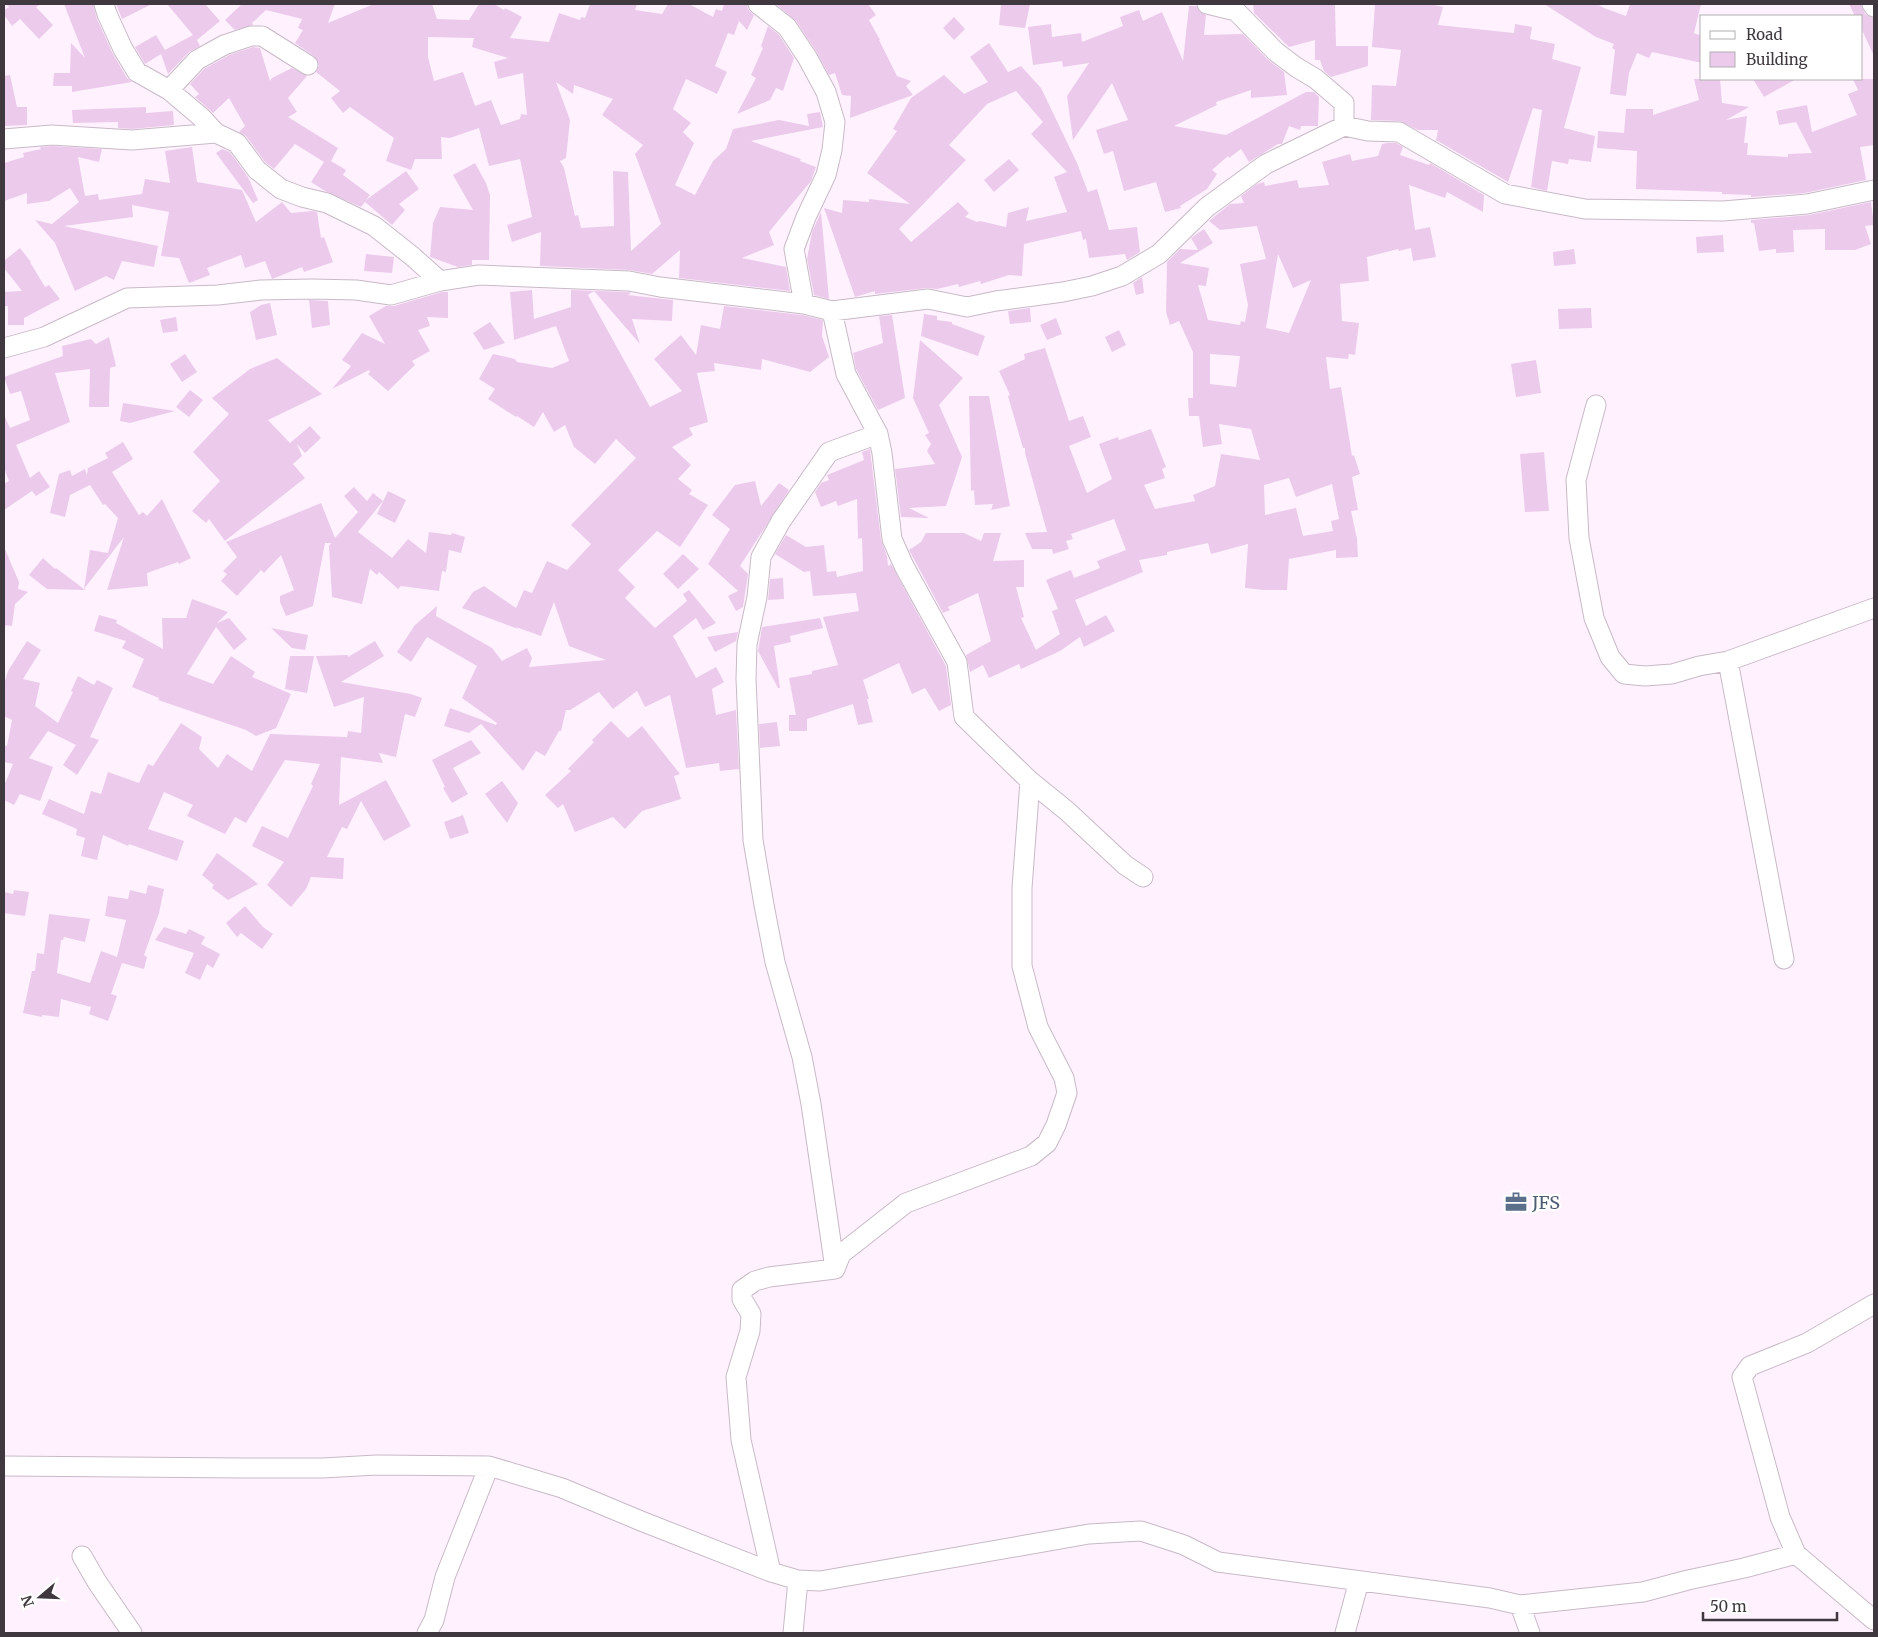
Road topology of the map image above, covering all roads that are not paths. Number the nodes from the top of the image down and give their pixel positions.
1 (104, 4) edge
2 (758, 4) edge
3 (1207, 4) edge
4 (1872, 4) edge
5 (1874, 7) edge
6 (308, 65) dead end
7 (169, 90) junction
8 (1344, 126) junction
9 (216, 133) junction
10 (4, 139) edge
11 (1874, 190) edge
12 (440, 281) junction
13 (804, 304) junction
14 (832, 311) junction
15 (4, 348) edge
16 (1596, 405) dead end
17 (878, 434) junction
18 (1874, 608) edge
19 (1728, 661) junction
20 (1030, 781) junction
21 (1143, 877) dead end
22 (1784, 958) dead end
23 (835, 1268) junction
24 (1874, 1304) edge
25 (4, 1466) edge
26 (489, 1466) junction
27 (1796, 1554) junction
28 (82, 1556) dead end
29 (771, 1572) junction
30 (798, 1580) junction
31 (1359, 1581) junction
32 (1520, 1605) junction
33 (1874, 1620) edge
34 (132, 1633) edge
35 (427, 1633) edge
36 (793, 1633) edge
37 (1346, 1633) edge
38 (1530, 1633) edge

1 - 7 street
2 - 13 street
3 - 8 street
4 - 5 street
6 - 7 street
7 - 9 street
8 - 11 street
8 - 14 street
9 - 10 street
9 - 12 street
12 - 13 street
12 - 15 street
13 - 14 street
14 - 17 street
16 - 19 street
17 - 20 street
17 - 23 street
18 - 19 street
19 - 22 street
20 - 21 street
20 - 23 street
23 - 29 street
24 - 27 street
25 - 26 street
26 - 29 street
26 - 35 street
27 - 32 street
27 - 33 street
28 - 34 street
29 - 30 street
30 - 31 street
30 - 36 street
31 - 32 street
31 - 37 street
32 - 38 street

